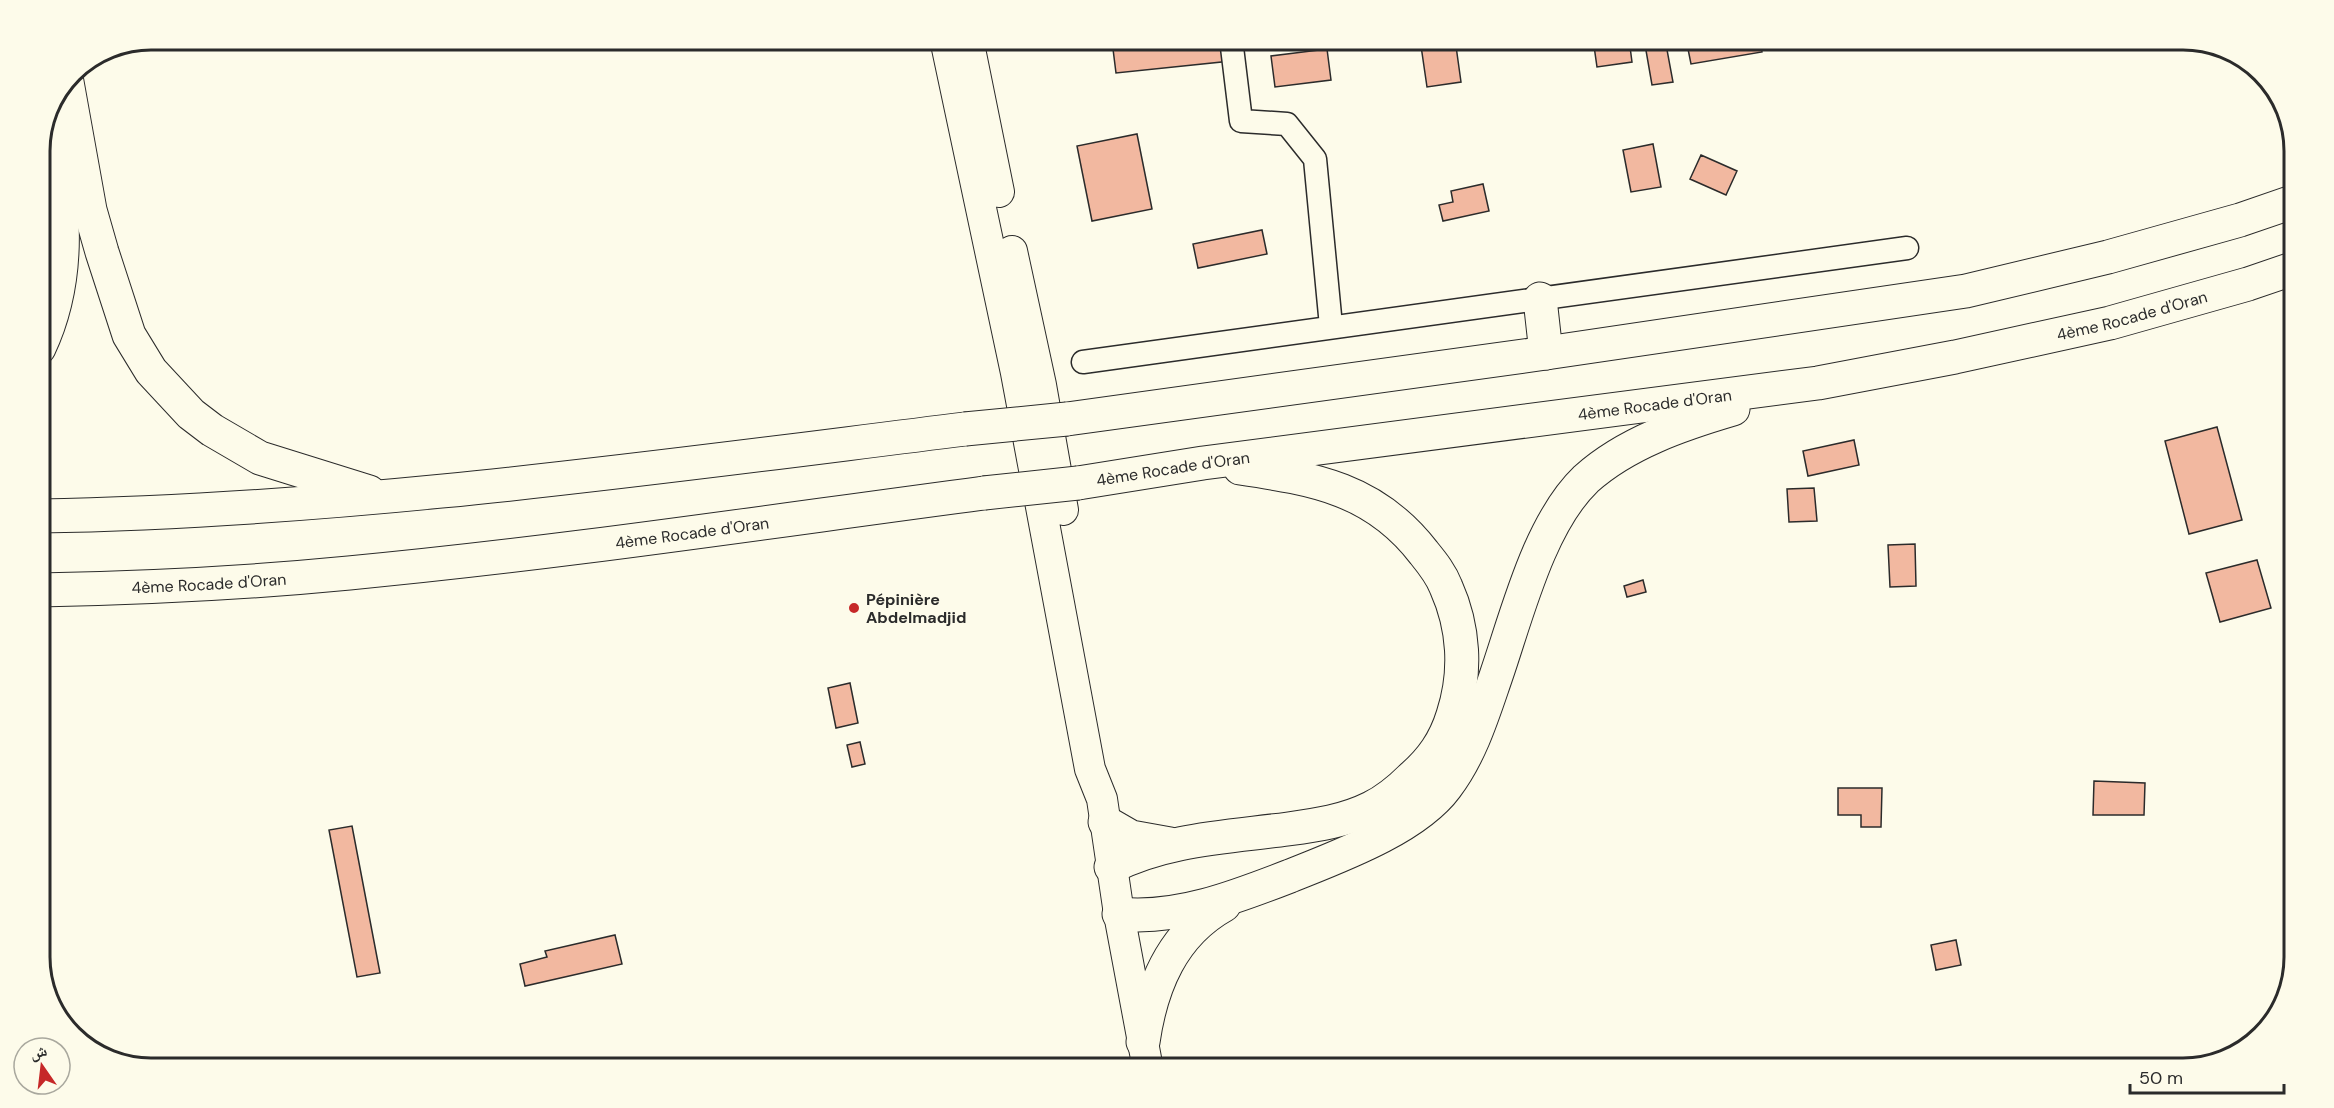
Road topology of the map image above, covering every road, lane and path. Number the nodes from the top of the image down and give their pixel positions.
1 (947, 50) edge
2 (970, 50) edge
3 (1232, 50) edge
4 (69, 91) edge
5 (51, 135) edge
6 (2284, 205) edge
7 (1906, 248) dead end
8 (2284, 272) edge
9 (1540, 299) junction
10 (50, 318) edge
11 (1331, 326) junction
12 (1546, 353) junction
13 (1083, 362) dead end
14 (1818, 383) junction
15 (1203, 463) junction
16 (382, 496) junction
17 (50, 516) edge
18 (50, 590) edge
19 (1103, 811) junction
20 (1172, 844) junction
21 (1112, 867) junction
22 (1243, 894) junction
23 (1119, 914) junction
24 (1145, 1056) edge

1 - 19 main road
2 - 19 main road
3 - 11 lane
4 - 16 highway
5 - 10 highway
6 - 12 highway
7 - 9 lane
8 - 14 highway, 4ème Rocade d'Oran
9 - 11 lane
9 - 12 highway
11 - 13 lane
12 - 16 highway, bridge
14 - 15 highway, 4ème Rocade d'Oran
14 - 22 highway
15 - 18 highway, 4ème Rocade d'Oran, bridge
15 - 20 highway
16 - 17 highway
19 - 20 highway
19 - 21 main road
20 - 21 highway
21 - 23 main road
22 - 23 highway
22 - 24 highway
23 - 24 main road

